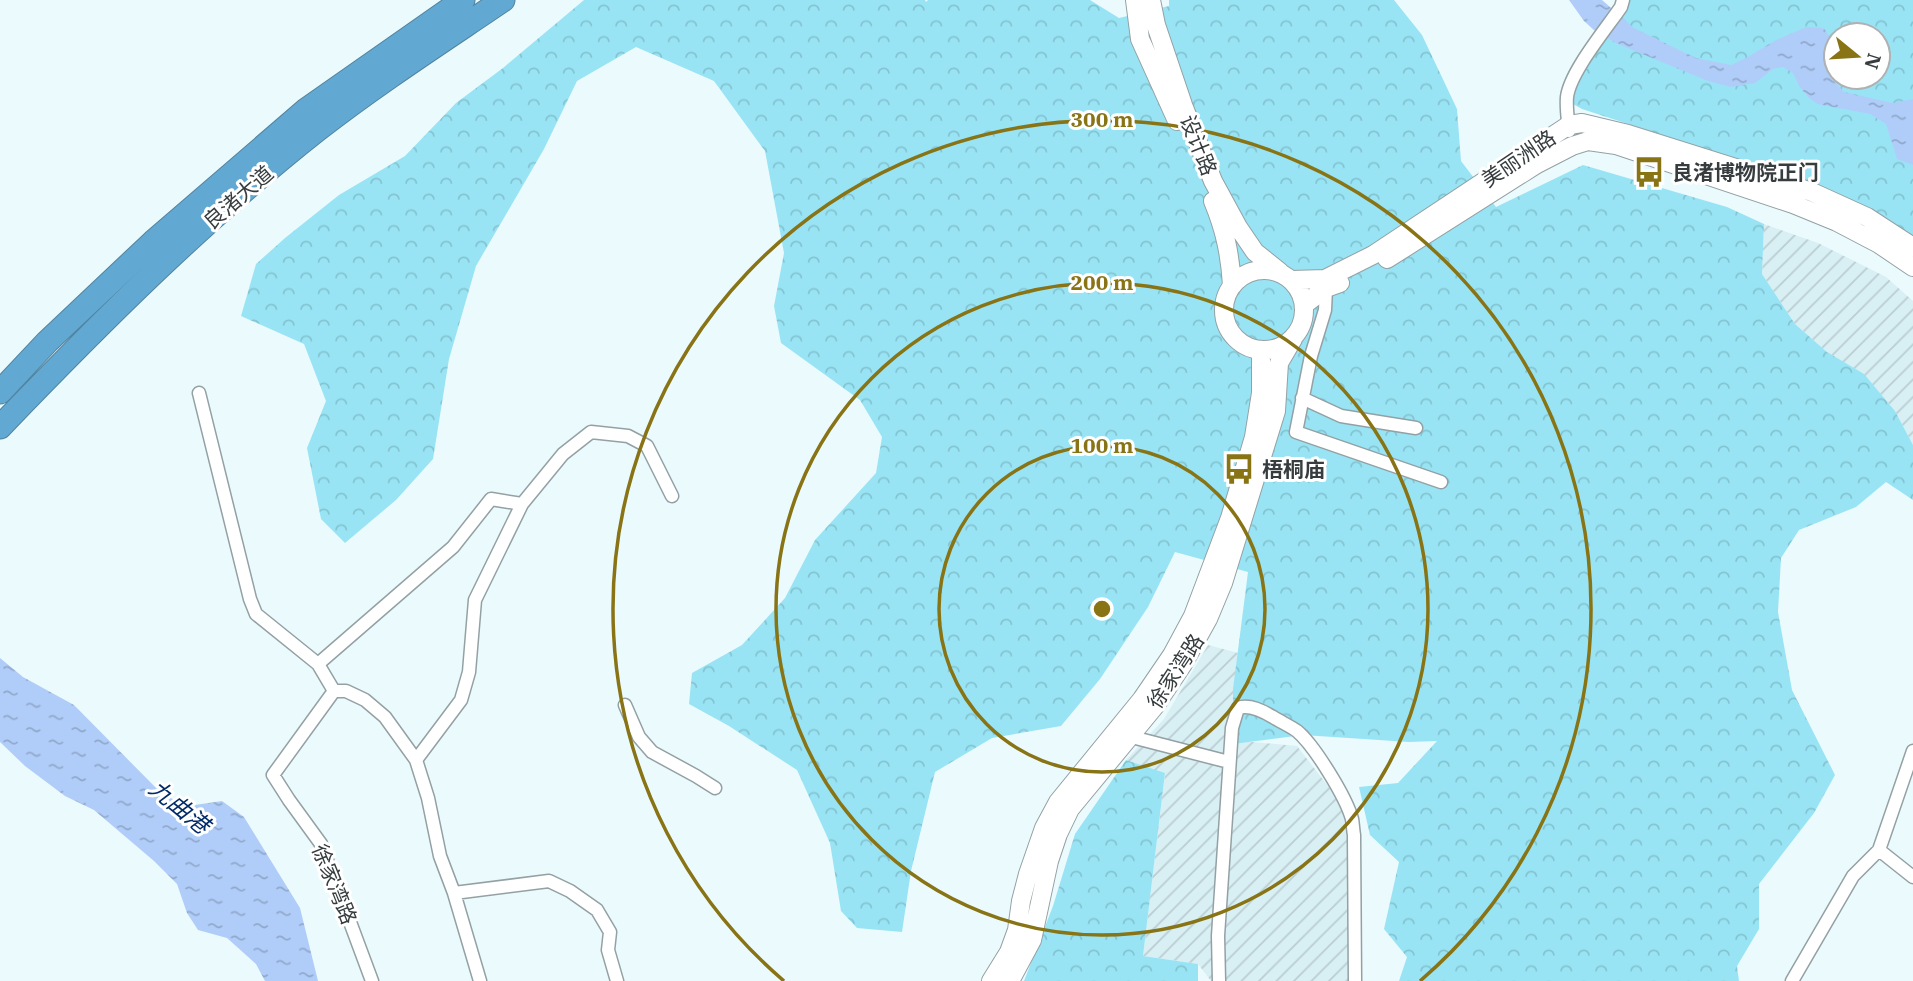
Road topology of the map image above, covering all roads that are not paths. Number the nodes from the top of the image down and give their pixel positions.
1 (463, 0) edge
2 (503, 0) edge
3 (1135, 0) edge
4 (1152, 0) edge
5 (1622, 4) edge
6 (1569, 125) junction
7 (1572, 146) junction
8 (1913, 247) edge
9 (1913, 267) edge
10 (1286, 276) junction
11 (1232, 285) junction
12 (1326, 288) junction
13 (1305, 304) junction
14 (1293, 339) junction
15 (1261, 351) junction
16 (0, 392) edge
17 (199, 393) dead end
18 (1302, 398) junction
19 (0, 427) edge
20 (1416, 428) dead end
21 (1441, 482) dead end
22 (672, 496) dead end
23 (522, 504) junction
24 (318, 664) junction
25 (334, 691) junction
26 (625, 705) dead end
27 (1122, 735) junction
28 (1913, 751) edge
29 (416, 760) junction
30 (1228, 762) junction
31 (715, 788) dead end
32 (1880, 850) junction
33 (1913, 877) edge
34 (454, 893) junction
35 (372, 981) edge
36 (480, 981) edge
37 (617, 981) edge
38 (991, 981) edge
39 (1010, 981) edge
40 (1219, 981) edge
41 (1355, 981) edge
42 (1792, 981) edge

1 - 16 highway, 良渚大道
2 - 19 highway, 良渚大道
3 - 11 street, 设计路
4 - 10 street, 设计路
5 - 6 street
6 - 7 street
6 - 8 street, 美丽洲路
6 - 10 street, 美丽洲路
7 - 9 street, 美丽洲路
7 - 12 street, 美丽洲路
10 - 11 street
10 - 13 street
11 - 15 street
12 - 13 street, 美丽洲路
12 - 18 street
13 - 14 street
14 - 15 street
14 - 27 street, 徐家湾路
15 - 27 street, 徐家湾路
17 - 24 street
18 - 20 street
18 - 21 street
22 - 23 street
23 - 24 street
23 - 29 street
24 - 25 street
25 - 29 street
25 - 35 street, 徐家湾路
26 - 31 street
27 - 30 street
27 - 38 street, 徐家湾路
27 - 39 street, 徐家湾路
28 - 32 street
29 - 34 street
30 - 40 street
30 - 41 street
32 - 33 street
32 - 42 street
34 - 36 street
34 - 37 street

